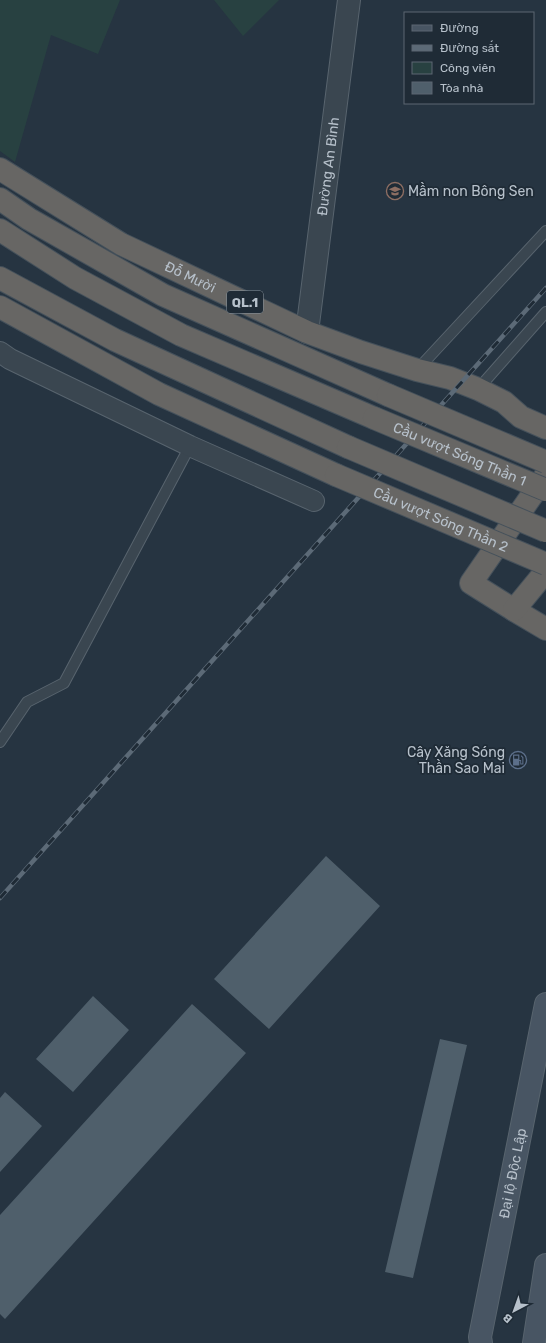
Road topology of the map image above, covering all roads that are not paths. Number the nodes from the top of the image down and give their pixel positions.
1 (349, 0) edge
2 (0, 169) edge
3 (0, 200) edge
4 (0, 230) edge
5 (546, 231) edge
6 (0, 278) edge
7 (0, 307) edge
8 (546, 312) edge
9 (307, 332) junction
10 (0, 352) edge
11 (417, 370) junction
12 (478, 389) junction
13 (388, 394) joint
14 (504, 402) junction
15 (546, 413) edge
16 (546, 428) edge
17 (190, 446) junction
18 (546, 462) edge
19 (546, 475) edge
20 (546, 490) edge
21 (314, 501) dead end
22 (546, 532) edge
23 (546, 564) edge
24 (546, 571) edge
25 (514, 610) junction
26 (546, 629) edge
27 (0, 742) edge
28 (546, 1004) edge
29 (546, 1265) edge
30 (481, 1343) edge
31 (534, 1343) edge

1 - 9 street, Đường An Bình
2 - 9 highway, Đỗ Mười / QL.1
3 - 13 highway, Đỗ Mười / QL.1
4 - 20 highway, Cầu vượt Sóng Thần 1, bridge
5 - 11 lane
6 - 22 highway, bridge
7 - 23 highway, Cầu vượt Sóng Thần 2, bridge
8 - 12 lane
9 - 11 highway, Đỗ Mười / QL.1
10 - 17 street
11 - 12 highway, Đỗ Mười / QL.1
12 - 14 highway, Đỗ Mười / QL.1
13 - 18 highway, Cầu vượt Sóng Thần 1 / QL.1, bridge
14 - 15 highway, Đỗ Mười / QL.1
14 - 16 highway, Đỗ Mười / QL.1
17 - 21 street
17 - 27 lane
19 - 25 highway
24 - 25 highway
25 - 26 highway
28 - 30 main road, Đại lộ Độc Lập
29 - 31 main road

